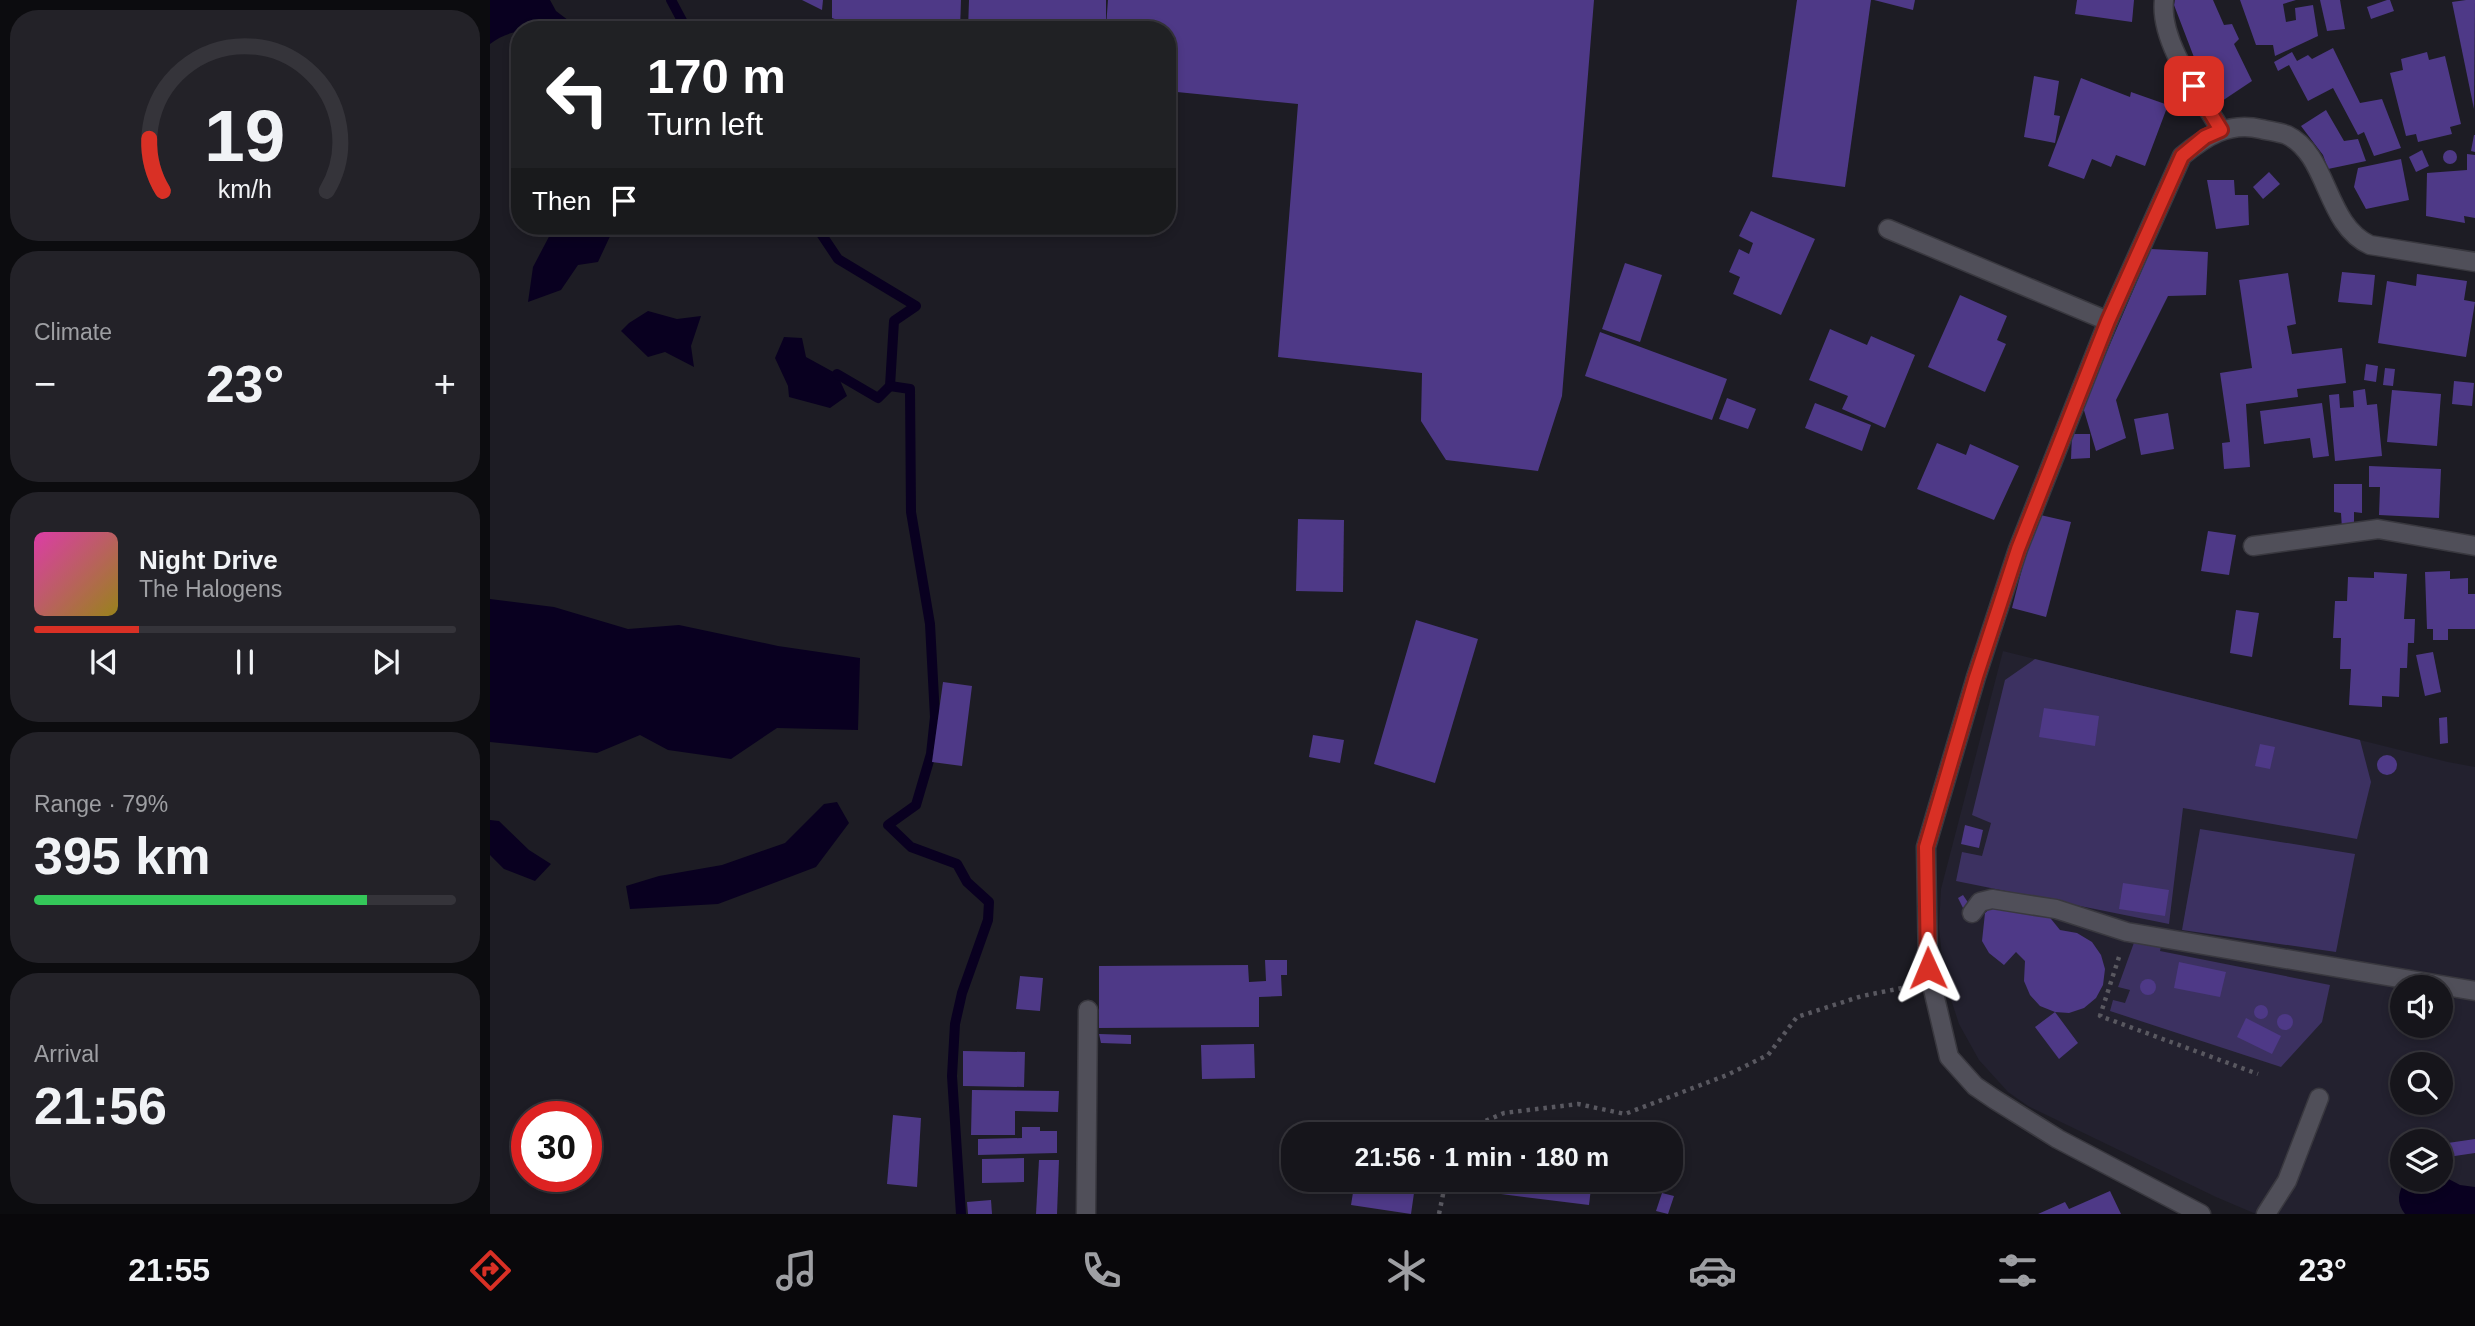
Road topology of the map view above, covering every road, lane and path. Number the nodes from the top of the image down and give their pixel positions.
1 (2164, 0) edge
2 (2221, 130) junction
3 (1888, 229) dead end
4 (2475, 262) edge
5 (2108, 321) junction
6 (2253, 546) dead end
7 (2475, 546) edge
8 (1972, 913) dead end
9 (2127, 932) junction
10 (1931, 982) junction
11 (2475, 991) edge
12 (1088, 1010) dead end
13 (2258, 1074) dead end
14 (2319, 1098) dead end
15 (1483, 1122) edge
16 (1444, 1192) edge
17 (1086, 1214) edge
18 (1439, 1214) edge
19 (2201, 1214) edge
20 (2266, 1214) edge

1 - 2 street
2 - 4 street
2 - 5 street
3 - 5 street
5 - 10 street
6 - 7 street
8 - 9 street
9 - 11 street
9 - 13 path
10 - 15 path
10 - 19 street
12 - 17 street
14 - 20 street
16 - 18 path

